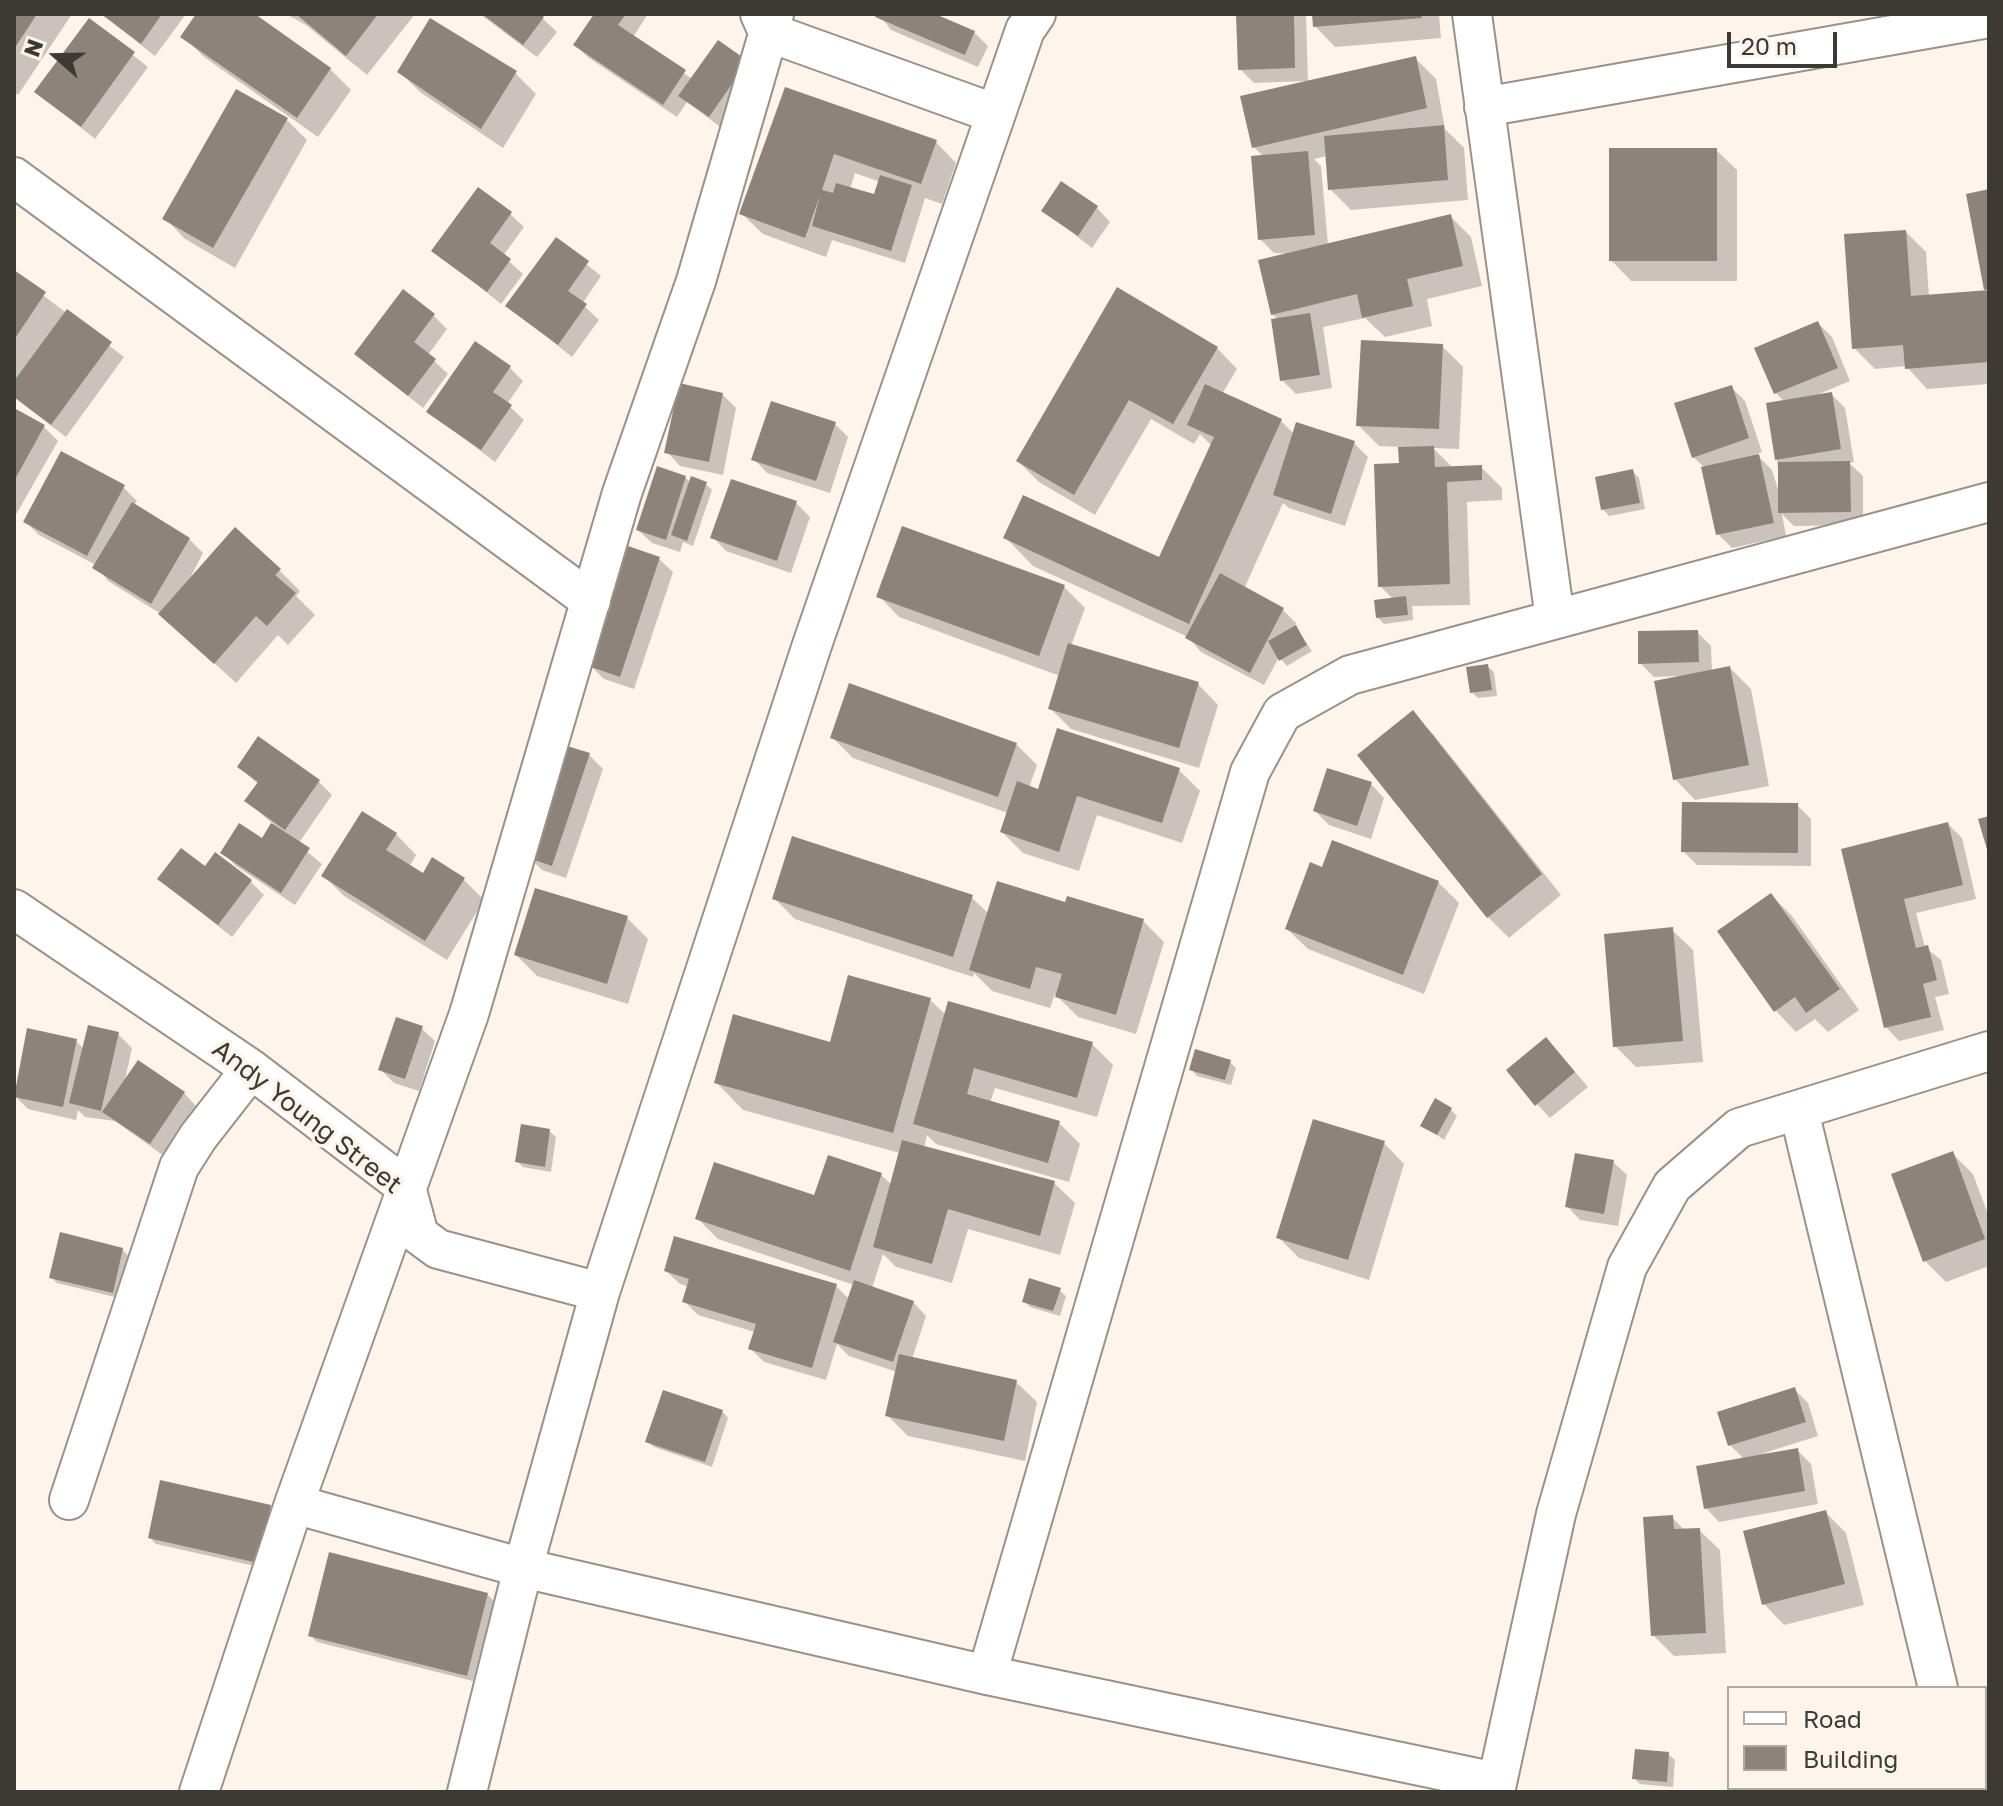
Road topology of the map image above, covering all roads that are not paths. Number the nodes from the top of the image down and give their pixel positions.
1 (1036, 14) edge
2 (1472, 14) edge
3 (1989, 18) edge
4 (768, 20) edge
5 (1484, 107) junction
6 (996, 114) junction
7 (14, 177) edge
8 (1989, 502) edge
9 (591, 601) junction
10 (1555, 619) junction
11 (14, 909) edge
12 (1989, 1051) edge
13 (251, 1069) junction
14 (1799, 1111) junction
15 (406, 1187) junction
16 (600, 1292) junction
17 (69, 1500) dead end
18 (294, 1504) junction
19 (523, 1568) junction
20 (987, 1675) junction
21 (1938, 1686) edge
22 (1496, 1787) edge
23 (199, 1792) edge
24 (467, 1792) edge

1 - 6 street
2 - 5 street
3 - 5 street
4 - 6 street
4 - 9 street
5 - 10 street
6 - 16 street
7 - 9 street
8 - 10 street
9 - 15 street
10 - 20 street
11 - 13 street, Andy Young Street
12 - 14 street
13 - 15 street, Andy Young Street
13 - 17 street
14 - 21 street
14 - 22 street
15 - 16 street, Andy Young Street
15 - 18 street
16 - 19 street
18 - 19 street
18 - 23 street
19 - 20 street
19 - 24 street
20 - 22 street

